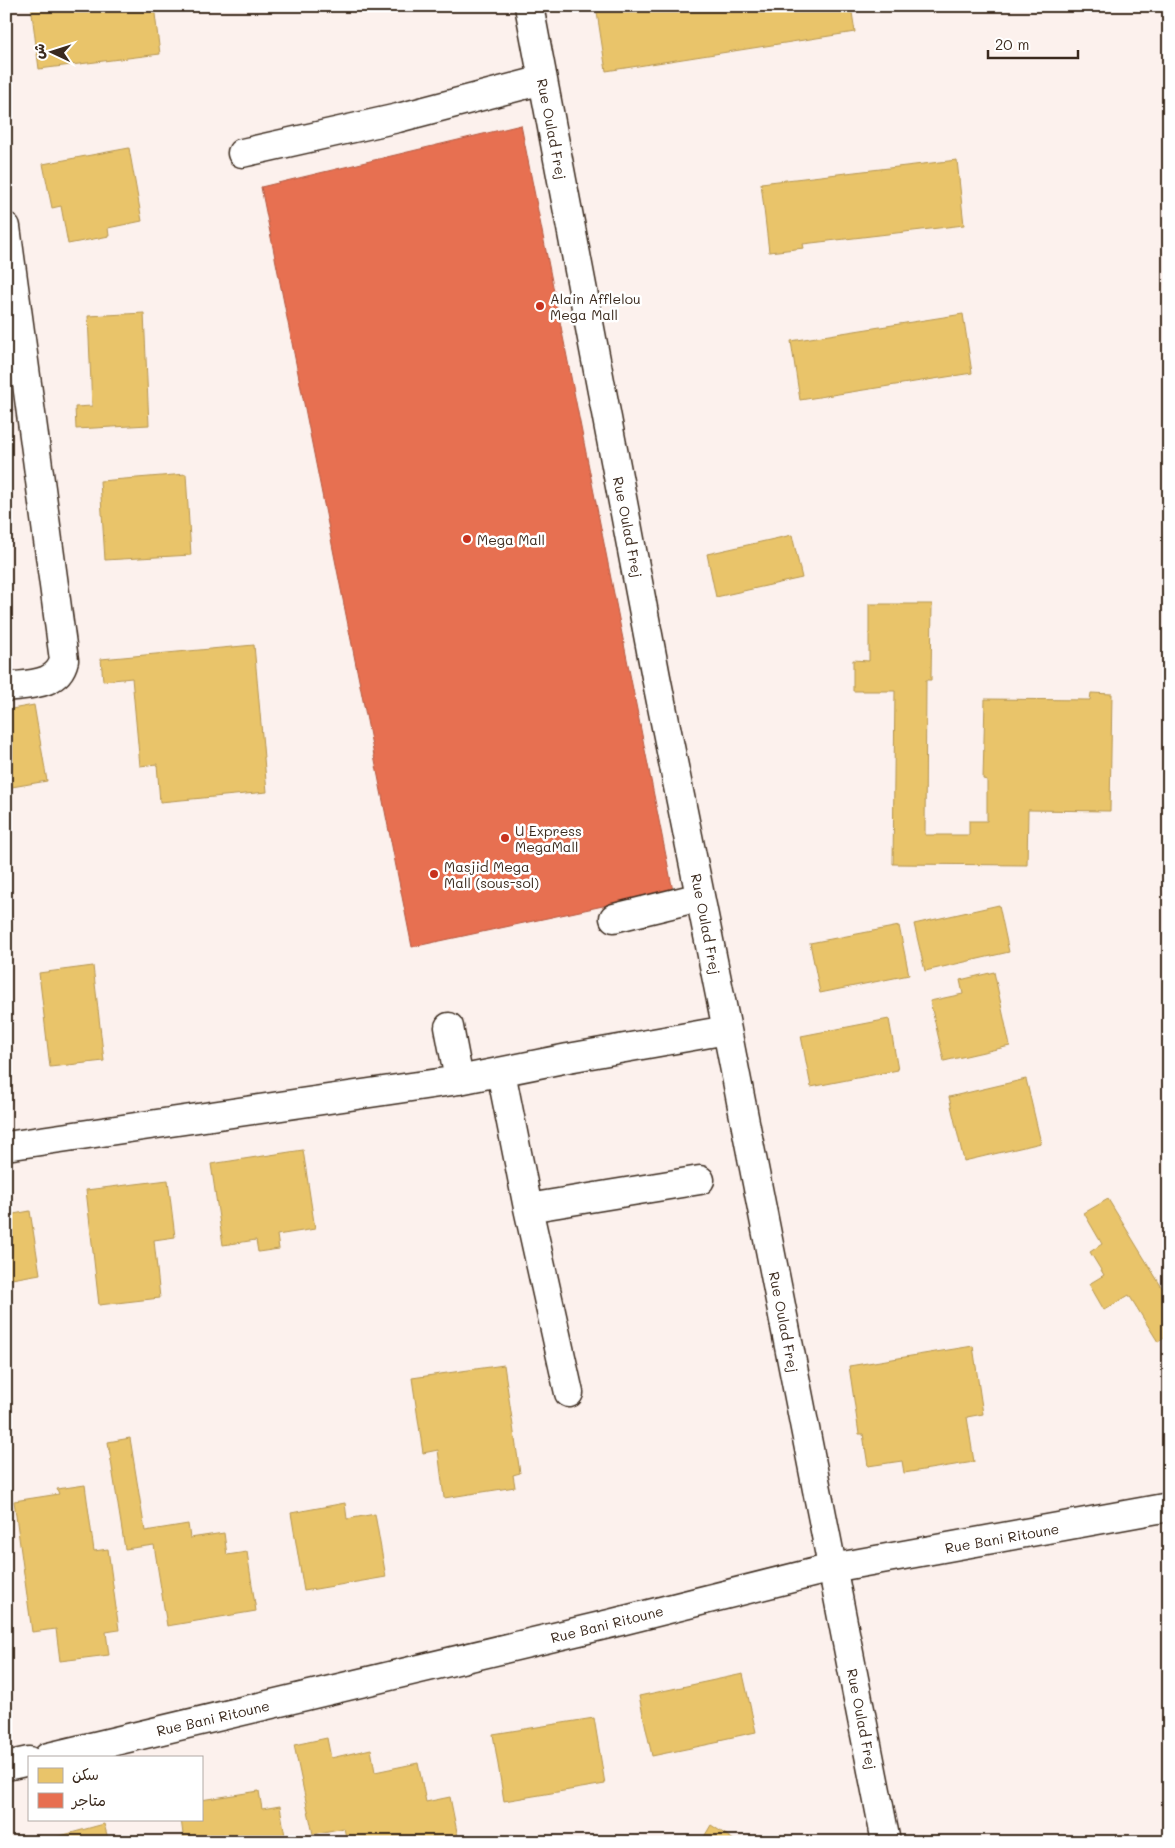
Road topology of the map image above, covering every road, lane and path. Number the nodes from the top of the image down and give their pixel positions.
1 (528, 6) edge
2 (542, 80) junction
3 (242, 153) dead end
4 (6, 227) edge
5 (6, 686) edge
6 (700, 897) junction
7 (614, 918) dead end
8 (449, 1027) dead end
9 (727, 1030) junction
10 (501, 1072) junction
11 (459, 1080) junction
12 (6, 1146) edge
13 (700, 1180) dead end
14 (528, 1208) junction
15 (568, 1393) dead end
16 (1169, 1507) edge
17 (832, 1568) junction
18 (52, 1756) edge
19 (28, 1761) edge
20 (6, 1766) edge
21 (886, 1842) edge

1 - 2 street, Rue Oulad Frej
2 - 3 street
2 - 6 street, Rue Oulad Frej
4 - 5 street
6 - 7 street
6 - 9 street, Rue Oulad Frej
8 - 11 street
9 - 10 street
9 - 17 street, Rue Oulad Frej
10 - 11 street
10 - 14 street
11 - 12 street
13 - 14 street
14 - 15 street
16 - 17 street, Rue Bani Ritoune
17 - 18 street, Rue Bani Ritoune
17 - 21 street, Rue Oulad Frej
19 - 20 street

